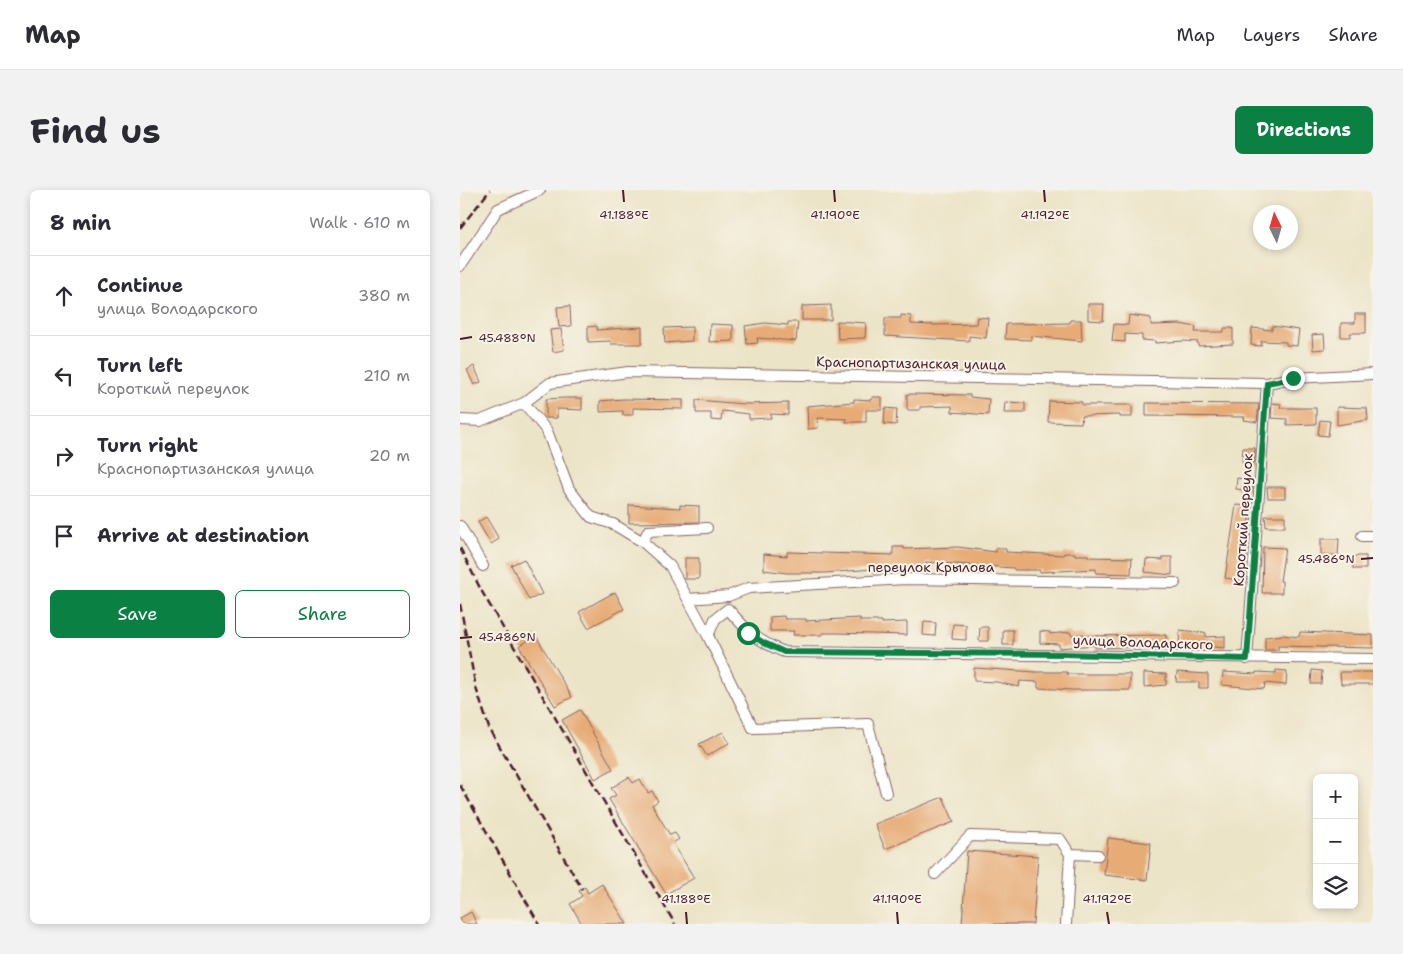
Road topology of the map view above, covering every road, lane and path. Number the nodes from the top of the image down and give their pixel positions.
1 (540, 190) edge
2 (460, 266) edge
3 (1373, 374) edge
4 (1267, 383) junction
5 (524, 403) junction
6 (460, 420) edge
7 (460, 526) edge
8 (707, 528) dead end
9 (643, 542) junction
10 (483, 566) dead end
11 (1175, 583) dead end
12 (728, 596) junction
13 (688, 599) junction
14 (728, 609) junction
15 (708, 636) junction
16 (1247, 659) junction
17 (1373, 659) edge
18 (886, 793) dead end
19 (1070, 854) junction
20 (1098, 855) dead end
21 (935, 874) dead end
22 (1066, 924) edge

1 - 2 street
3 - 4 street, Краснопартизанская улица
4 - 5 street, Краснопартизанская улица
4 - 16 street, Короткий переулок
5 - 6 street, Краснопартизанская улица
5 - 9 street
7 - 10 street
8 - 9 street
9 - 13 street
11 - 12 street, переулок Крылова
12 - 13 street, переулок Крылова
12 - 14 street
13 - 15 street
14 - 15 street
14 - 16 street, улица Володарского
15 - 18 street
16 - 17 street, улица Володарского
19 - 20 street
19 - 21 street
19 - 22 street

